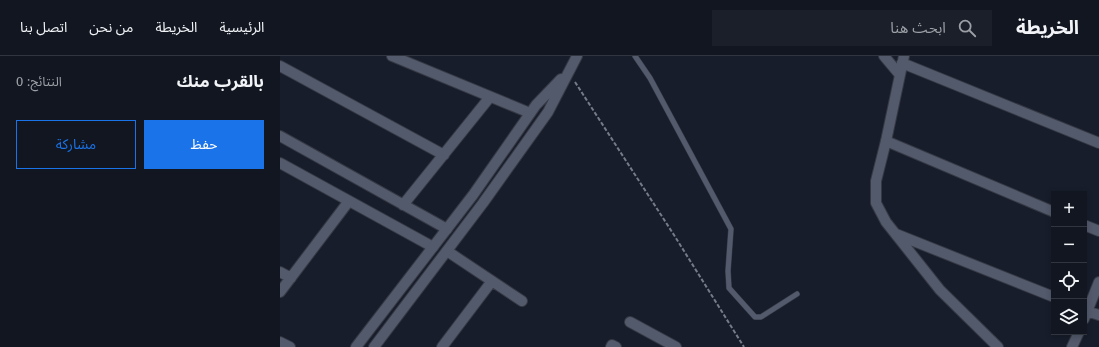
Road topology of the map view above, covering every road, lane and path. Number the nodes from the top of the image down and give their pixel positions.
1 (392, 56) edge
2 (577, 56) edge
3 (635, 56) edge
4 (884, 56) edge
5 (903, 60) edge
6 (280, 66) edge
7 (568, 71) junction
8 (900, 75) junction
9 (490, 97) junction
10 (530, 113) junction
11 (280, 136) edge
12 (886, 142) junction
13 (1099, 142) edge
14 (444, 155) junction
15 (280, 163) edge
16 (349, 201) junction
17 (404, 205) junction
18 (1051, 211) edge
19 (1087, 226) edge
20 (447, 229) junction
21 (1099, 231) edge
22 (896, 234) junction
23 (433, 247) junction
24 (447, 251) junction
25 (280, 272) edge
26 (291, 278) junction
27 (492, 281) junction
28 (1099, 282) edge
29 (280, 292) edge
30 (797, 294) dead end
31 (1051, 296) edge
32 (522, 301) dead end
33 (1087, 309) edge
34 (1087, 313) edge
35 (1099, 316) edge
36 (630, 322) dead end
37 (1078, 335) edge
38 (280, 342) edge
39 (290, 347) edge
40 (356, 347) edge
41 (374, 347) edge
42 (442, 347) edge
43 (611, 347) edge
44 (616, 347) edge
45 (676, 347) edge
46 (744, 347) edge
47 (998, 347) edge
48 (1072, 347) edge

1 - 9 street
2 - 7 street
3 - 30 lane
4 - 8 street
5 - 8 street
5 - 13 street
6 - 14 street
7 - 10 street
7 - 24 street
7 - 46 path
8 - 12 street
9 - 10 street
9 - 14 street
10 - 20 street
11 - 17 street
12 - 18 street
12 - 22 street
14 - 17 street
15 - 16 street
16 - 23 street
16 - 26 street
17 - 20 street
19 - 21 street
20 - 23 street
22 - 31 street
22 - 47 street
23 - 40 street
24 - 27 street
24 - 41 street
25 - 26 street
26 - 29 street
27 - 32 street
27 - 42 street
28 - 33 street
34 - 35 street
36 - 45 street
37 - 48 street
38 - 39 street
43 - 44 street

